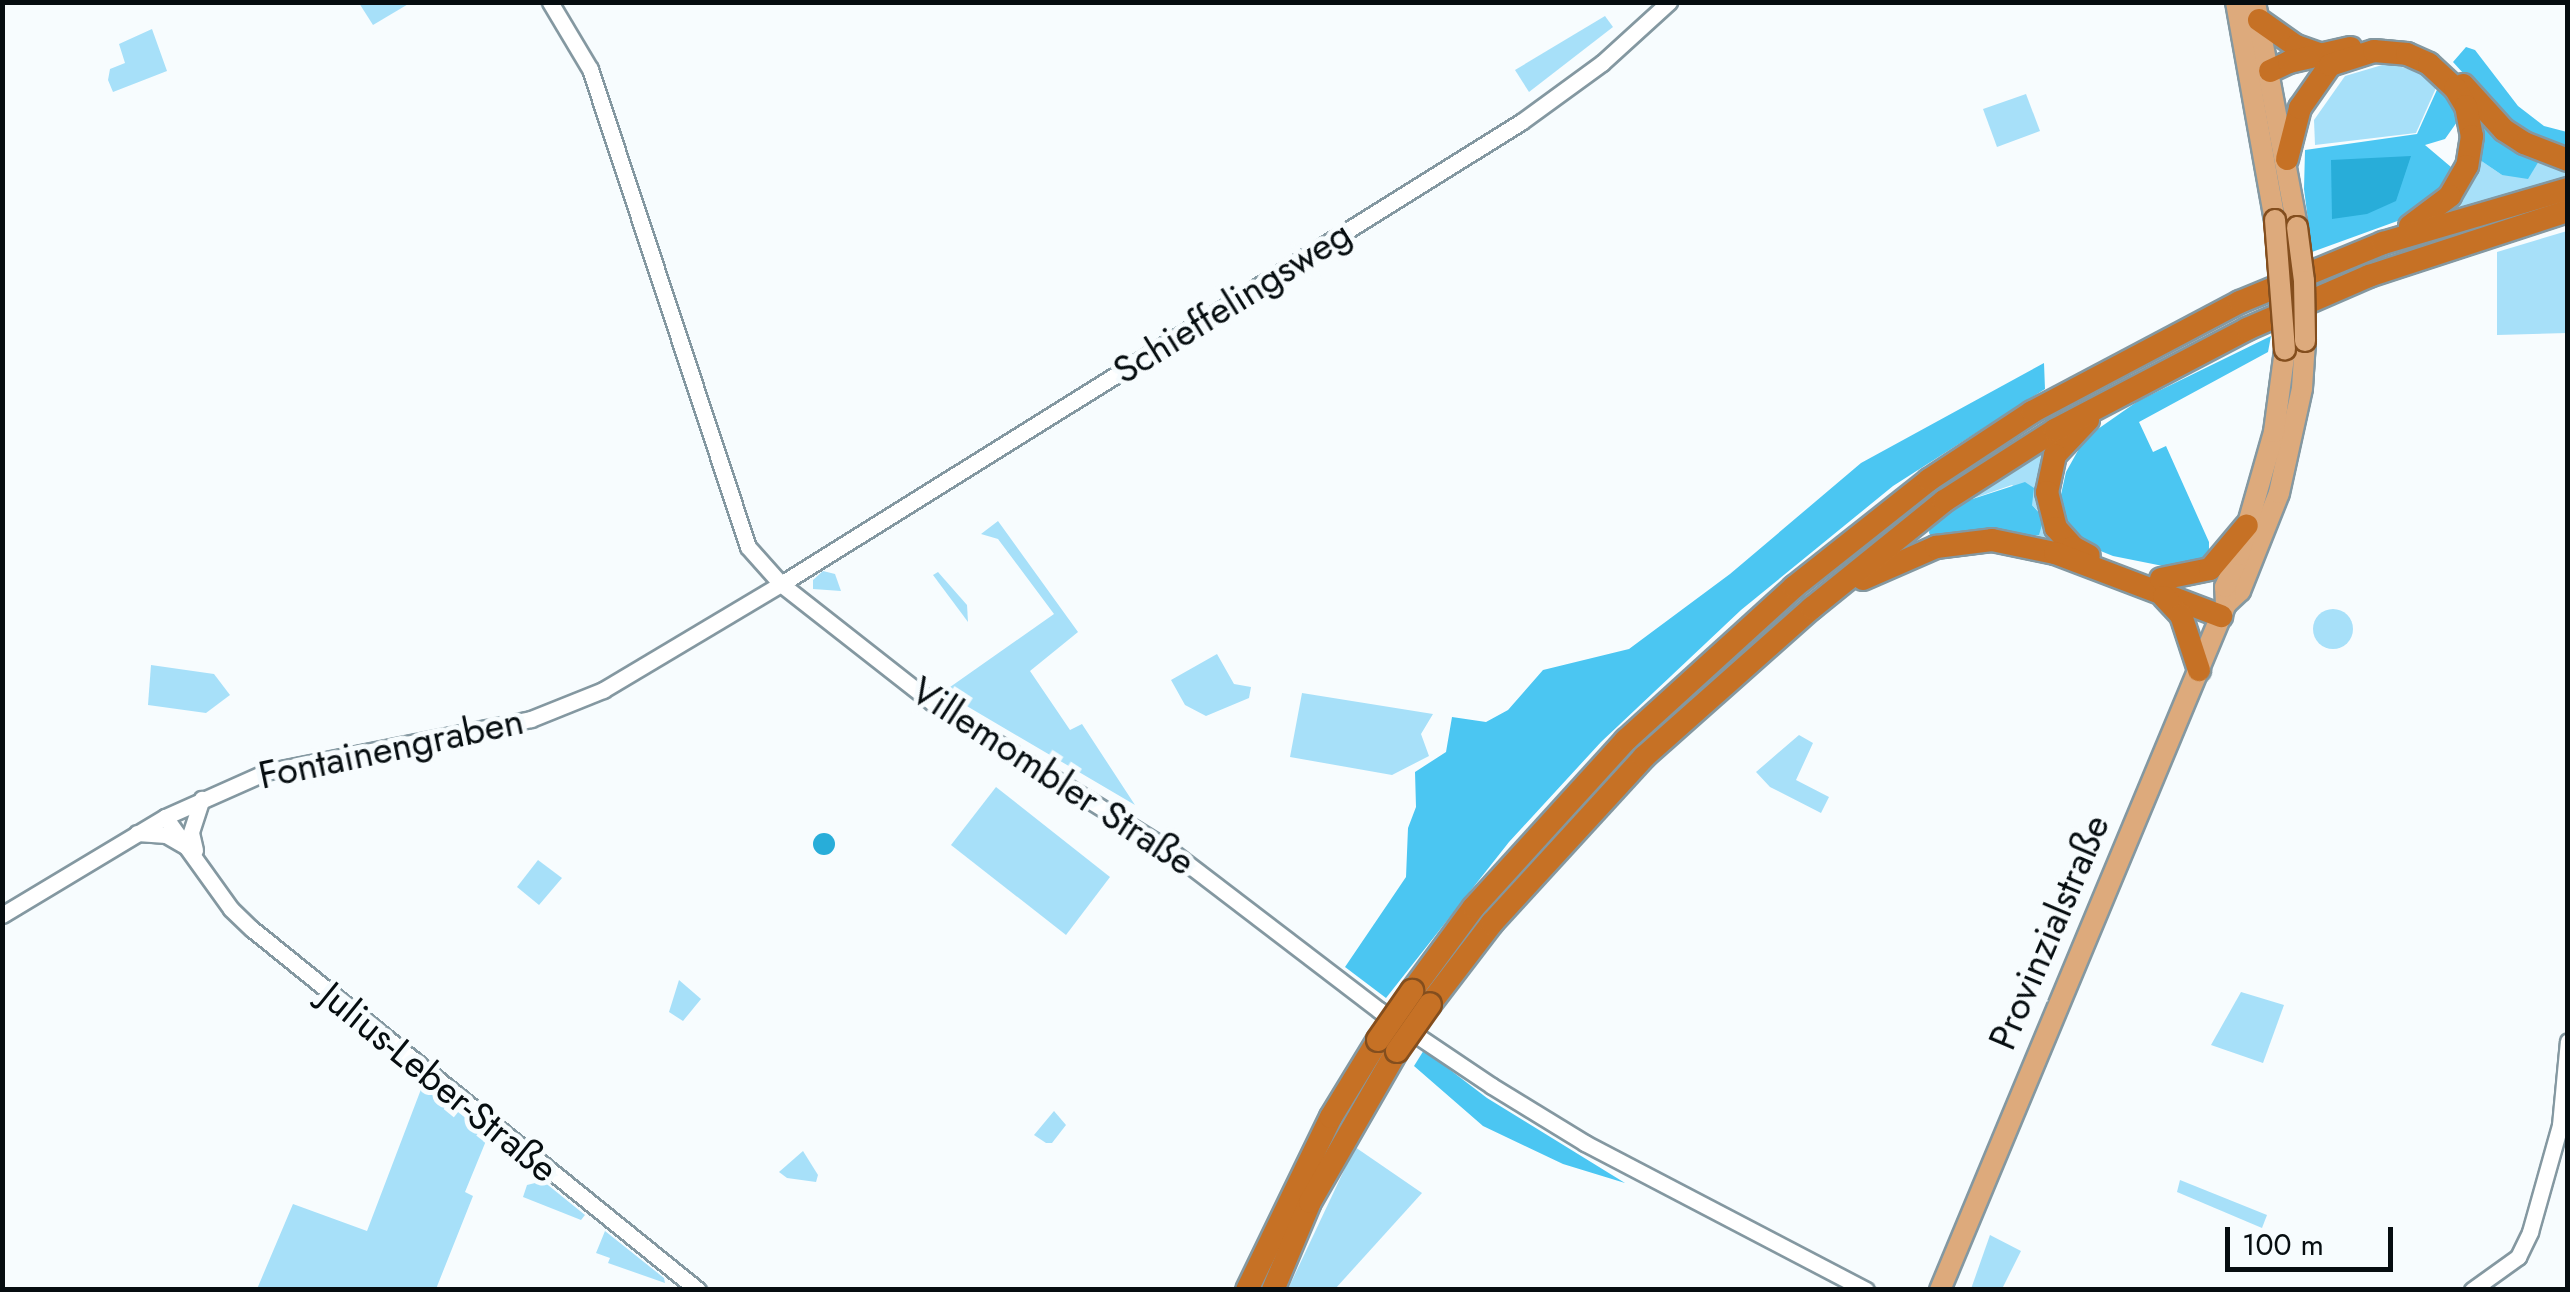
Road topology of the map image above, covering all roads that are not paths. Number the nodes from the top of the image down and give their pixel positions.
1 (550, 2) edge
2 (1669, 2) edge
3 (2236, 2) edge
4 (2257, 11) edge
5 (2246, 54) junction
6 (2325, 59) junction
7 (2270, 72) junction
8 (2460, 87) junction
9 (2253, 89) junction
10 (2287, 160) junction
11 (2568, 160) edge
12 (2568, 190) edge
13 (2568, 211) edge
14 (2383, 242) junction
15 (2126, 391) junction
16 (2247, 525) junction
17 (781, 584) junction
18 (2162, 587) junction
19 (1812, 608) junction
20 (2224, 610) junction
21 (2199, 670) junction
22 (202, 799) junction
23 (165, 816) junction
24 (133, 834) junction
25 (166, 835) junction
26 (197, 859) junction
27 (2, 915) edge
28 (1421, 997) junction
29 (2568, 1041) edge
30 (1388, 1045) junction
31 (1937, 1287) edge
32 (698, 1290) edge
33 (1247, 1290) edge
34 (1272, 1290) edge
35 (1866, 1290) edge
36 (2472, 1290) edge

1 - 17 street, Villemombler Straße
2 - 17 street, Schieffelingsweg
3 - 5 main road, Provinzialstraße
4 - 6 highway
4 - 7 main road, Provinzialstraße
5 - 7 main road
5 - 9 main road, Provinzialstraße
6 - 7 highway
6 - 8 highway
6 - 10 highway
7 - 9 main road
7 - 10 main road, Provinzialstraße
8 - 11 highway
8 - 14 highway
9 - 16 main road, Provinzialstraße, bridge
10 - 20 main road, Provinzialstraße, bridge
12 - 14 highway
13 - 15 highway
14 - 28 highway
15 - 18 highway
15 - 19 highway
16 - 18 highway
16 - 20 main road, Provinzialstraße
17 - 22 street, Fontainengraben
17 - 35 street, Villemombler Straße
18 - 19 highway
18 - 20 highway
18 - 21 highway
19 - 28 highway
20 - 21 main road, Provinzialstraße
21 - 31 main road, Provinzialstraße
22 - 23 street, Fontainengraben
22 - 26 street
23 - 24 street, Fontainengraben
23 - 25 street
23 - 26 street, Julius-Leber-Straße
24 - 25 street
24 - 27 street, Fontainengraben
25 - 26 street, Julius-Leber-Straße
26 - 32 street, Julius-Leber-Straße
28 - 30 highway, bridge
29 - 36 street
30 - 33 highway
30 - 34 highway

